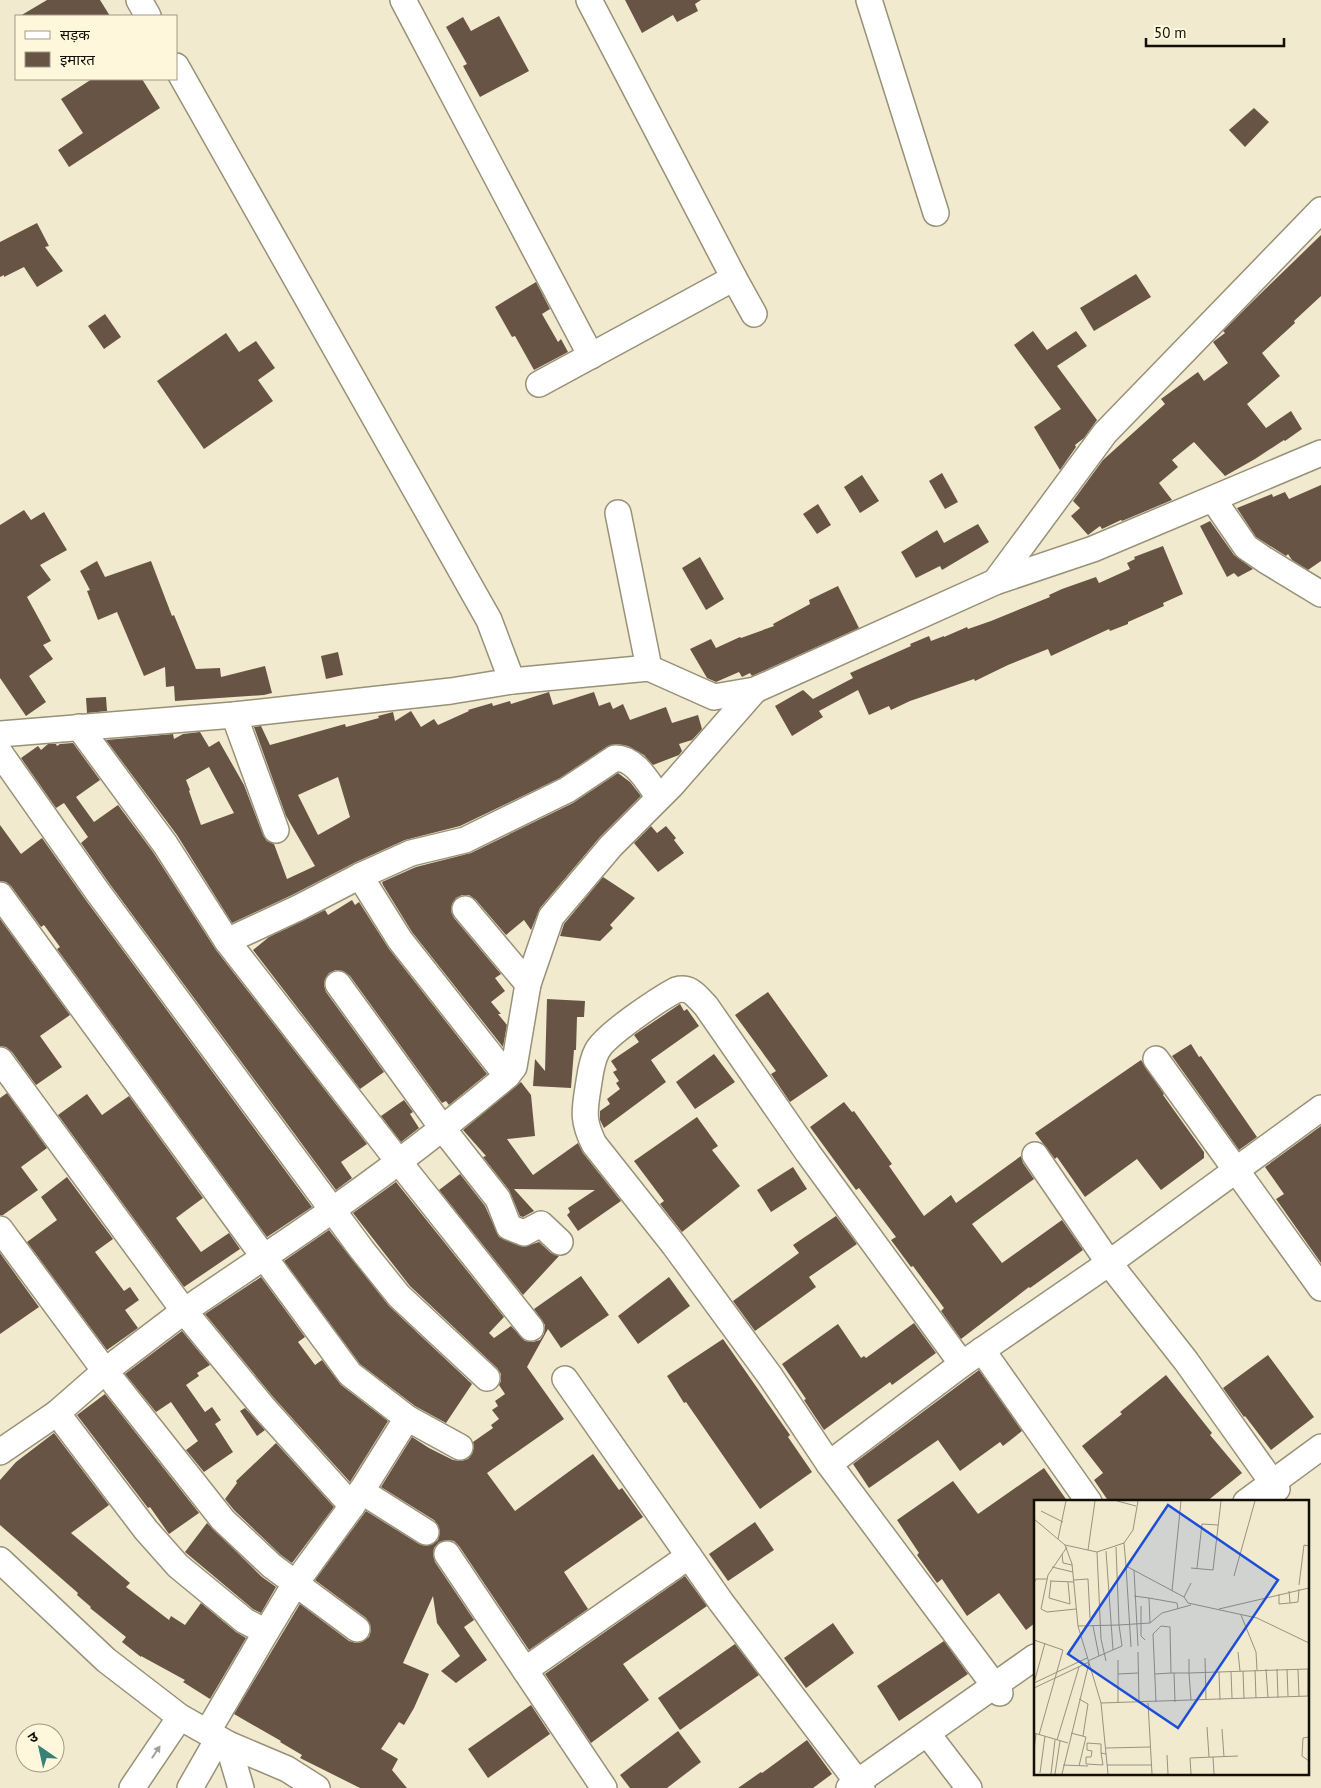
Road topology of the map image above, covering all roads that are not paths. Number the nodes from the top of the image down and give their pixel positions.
1 (139, 0) edge
2 (403, 0) edge
3 (589, 0) edge
4 (869, 0) edge
5 (147, 15) edge
6 (178, 70) edge
7 (1321, 210) edge
8 (936, 213) dead end
9 (734, 278) junction
10 (754, 314) dead end
11 (591, 356) junction
12 (539, 384) dead end
13 (1321, 453) edge
14 (1212, 499) junction
15 (618, 513) dead end
16 (995, 582) junction
17 (1321, 594) edge
18 (649, 668) junction
19 (512, 681) junction
20 (755, 690) junction
21 (234, 715) junction
22 (79, 727) junction
23 (0, 734) edge
24 (0, 752) edge
25 (659, 798) junction
26 (276, 830) dead end
27 (360, 876) junction
28 (0, 895) edge
29 (465, 910) dead end
30 (227, 940) junction
31 (338, 984) dead end
32 (528, 984) junction
33 (1156, 1059) dead end
34 (0, 1060) edge
35 (507, 1076) junction
36 (1321, 1108) edge
37 (443, 1128) junction
38 (1035, 1155) dead end
39 (399, 1162) junction
40 (1236, 1169) junction
41 (334, 1211) junction
42 (0, 1230) edge
43 (560, 1242) dead end
44 (264, 1257) junction
45 (1109, 1263) junction
46 (1321, 1288) edge
47 (184, 1311) junction
48 (531, 1328) dead end
49 (982, 1350) junction
50 (962, 1364) junction
51 (105, 1370) junction
52 (487, 1378) dead end
53 (565, 1379) dead end
54 (57, 1414) junction
55 (407, 1418) junction
56 (460, 1447) dead end
57 (1321, 1447) edge
58 (0, 1452) edge
59 (1321, 1458) edge
60 (829, 1464) junction
61 (1270, 1491) edge
62 (356, 1499) junction
63 (1089, 1500) edge
64 (1250, 1500) edge
65 (426, 1532) dead end
66 (447, 1554) dead end
67 (689, 1556) junction
68 (0, 1560) edge
69 (295, 1584) junction
70 (357, 1629) dead end
71 (266, 1632) junction
72 (1034, 1658) edge
73 (1034, 1669) edge
74 (525, 1670) junction
75 (997, 1689) junction
76 (180, 1717) junction
77 (218, 1738) junction
78 (934, 1741) junction
79 (859, 1787) edge
80 (132, 1788) edge
81 (190, 1788) edge
82 (241, 1788) edge
83 (317, 1788) edge
84 (604, 1788) edge
85 (969, 1788) edge

1 - 5 street
2 - 11 street
3 - 9 street
4 - 8 street
6 - 19 street
7 - 16 street
9 - 10 street
9 - 11 street
11 - 12 street
13 - 14 street
14 - 16 street
14 - 17 street
15 - 18 street
16 - 20 street
18 - 19 street
18 - 20 street
19 - 21 street
20 - 25 street
21 - 22 street
21 - 26 street
22 - 23 street
22 - 30 street
24 - 41 street
25 - 27 street
25 - 32 street
27 - 30 street
27 - 35 street
28 - 44 street
29 - 32 street
30 - 39 street
31 - 37 street
32 - 35 street
33 - 40 street
34 - 47 street
35 - 37 street
36 - 40 street
37 - 39 street
37 - 43 street
38 - 45 street
39 - 41 street
39 - 48 street
40 - 45 street
40 - 46 street
41 - 44 street
41 - 52 street
42 - 51 street
44 - 47 street
44 - 55 street
45 - 49 street
45 - 61 street
47 - 51 street
47 - 62 street
49 - 50 street
49 - 63 street
50 - 60 street
50 - 60 street
51 - 54 street
51 - 69 street
53 - 67 street
54 - 58 street
54 - 71 street
55 - 56 street
55 - 62 street
57 - 61 street
59 - 61 street
60 - 75 street
61 - 64 street
62 - 65 street
62 - 69 street
66 - 74 street
67 - 74 street
67 - 79 street
68 - 76 street
69 - 70 street
69 - 71 street
71 - 77 street
72 - 75 street
73 - 75 street
74 - 84 street
75 - 78 street
75 - 79 street
76 - 77 street
80 -> 76 street
77 - 81 street
77 - 82 street
77 - 83 street
78 - 79 street
78 - 85 street

